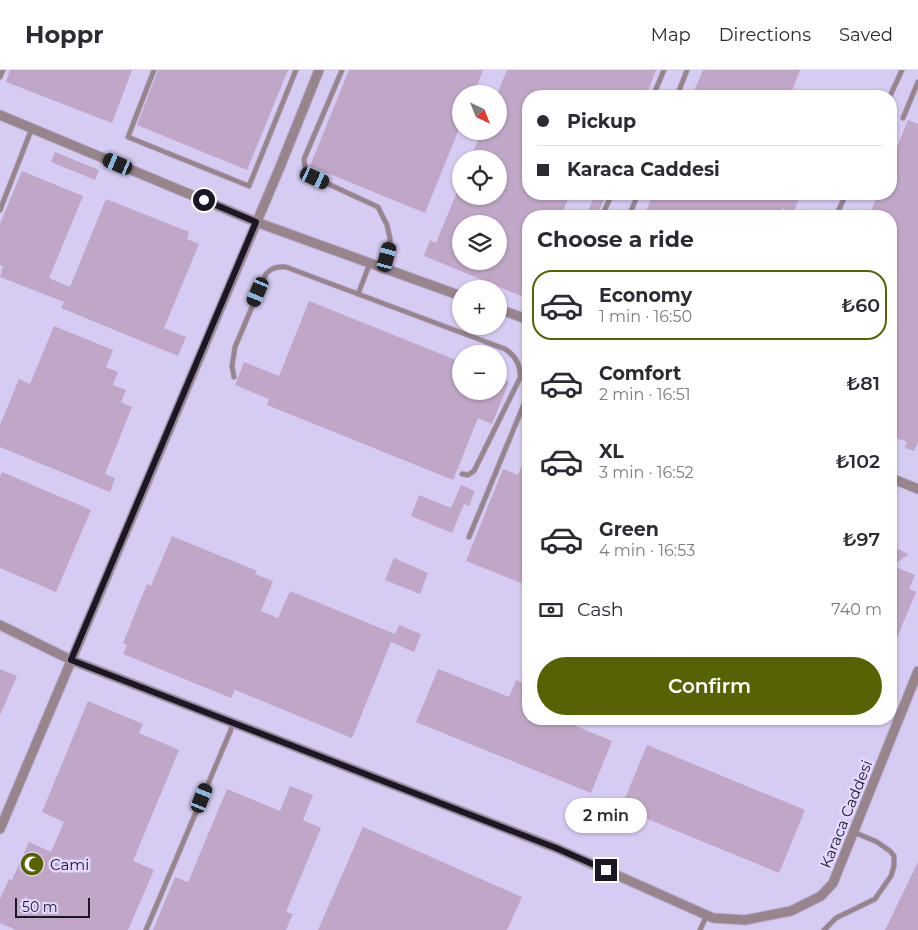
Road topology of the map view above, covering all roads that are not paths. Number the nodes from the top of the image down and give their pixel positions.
1 (2, 70) edge
2 (154, 70) edge
3 (296, 70) edge
4 (319, 70) edge
5 (342, 70) edge
6 (664, 70) edge
7 (687, 70) edge
8 (902, 70) edge
9 (0, 77) edge
10 (918, 82) edge
11 (656, 90) edge
12 (679, 90) edge
13 (893, 90) edge
14 (912, 96) junction
15 (918, 98) edge
16 (0, 115) edge
17 (903, 118) dead end
18 (32, 128) junction
19 (0, 210) edge
20 (256, 222) junction
21 (370, 263) junction
22 (384, 268) junction
23 (452, 293) edge
24 (358, 294) junction
25 (507, 312) edge
26 (522, 317) edge
27 (234, 377) dead end
28 (522, 409) edge
29 (462, 474) dead end
30 (897, 480) edge
31 (918, 489) edge
32 (469, 537) dead end
33 (0, 625) edge
34 (71, 660) junction
35 (918, 672) edge
36 (233, 723) junction
37 (897, 724) edge
38 (897, 725) edge
39 (0, 829) edge
40 (854, 832) junction
41 (707, 915) junction
42 (146, 930) edge
43 (700, 930) edge
44 (824, 930) edge

1 - 9 lane
2 - 3 lane
4 - 20 street
5 - 22 lane
6 - 11 lane
7 - 12 lane
8 - 13 lane
10 - 14 lane
14 - 15 lane
14 - 17 lane
16 - 18 street
18 - 19 lane
18 - 20 street
20 - 21 street
20 - 34 street
21 - 22 street
21 - 24 lane
22 - 23 street
24 - 27 lane
24 - 29 lane
25 - 26 street
28 - 32 lane
30 - 31 street
33 - 34 street, Karaca Caddesi
34 - 36 street, Karaca Caddesi
34 - 39 street
35 - 37 street, Karaca Caddesi
36 - 41 street, Karaca Caddesi
36 - 42 lane
38 - 40 street, Karaca Caddesi
40 - 41 street, Karaca Caddesi
40 - 44 lane
41 - 43 lane

